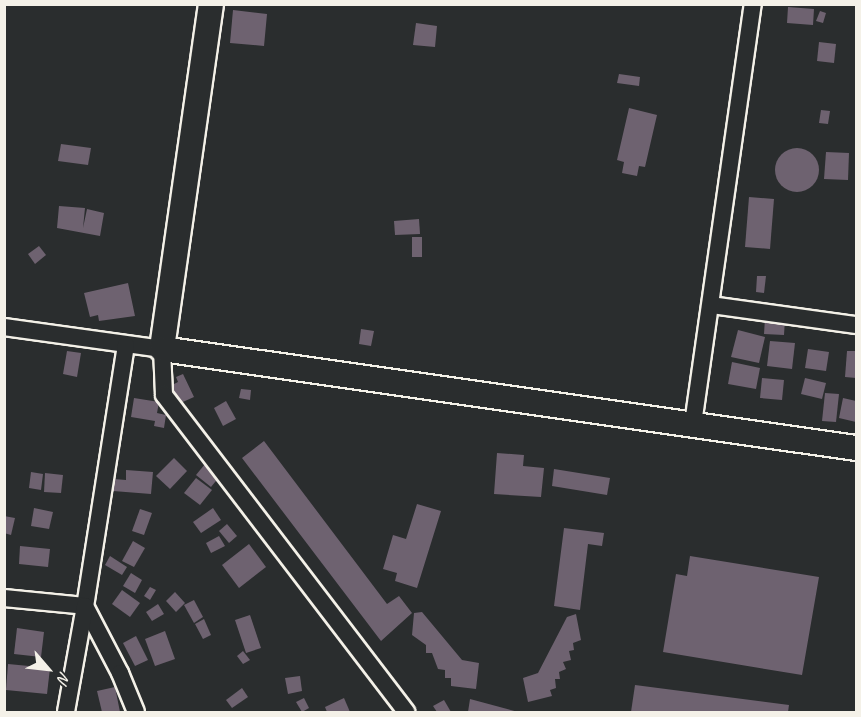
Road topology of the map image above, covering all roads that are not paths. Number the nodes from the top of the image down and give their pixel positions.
1 (211, 4) edge
2 (753, 4) edge
3 (711, 305) junction
4 (856, 325) edge
5 (4, 327) edge
6 (126, 345) junction
7 (162, 349) junction
8 (693, 424) junction
9 (856, 448) edge
10 (4, 598) edge
11 (86, 606) junction
12 (66, 712) edge
13 (136, 712) edge
14 (406, 712) edge

1 - 7 street
2 - 3 street
3 - 4 street
3 - 8 street
5 - 6 street
6 - 7 street
6 - 11 street
7 - 8 street
7 - 14 street
8 - 9 street
10 - 11 street
11 - 12 street
11 - 13 street

